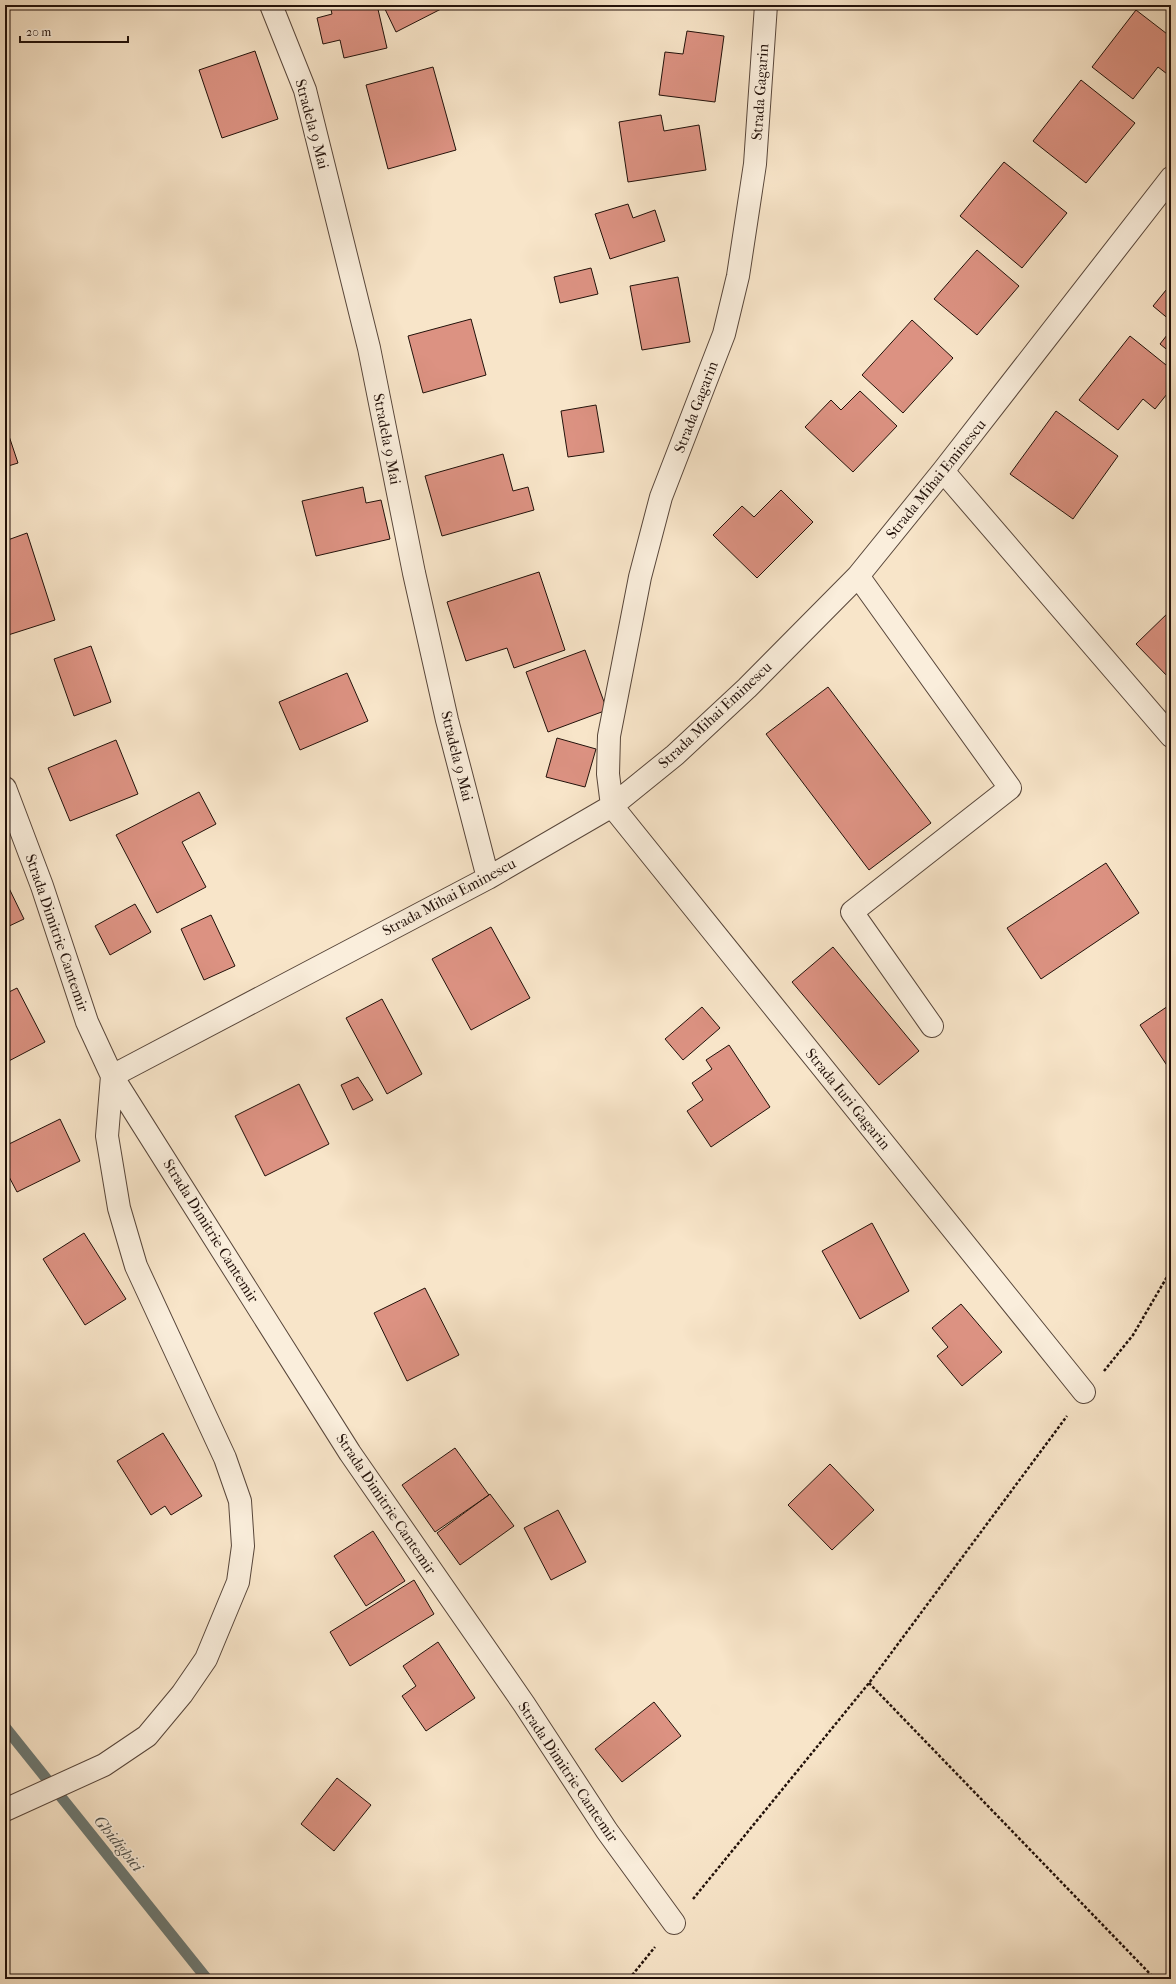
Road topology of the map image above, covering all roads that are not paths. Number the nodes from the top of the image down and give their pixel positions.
1 (271, 5) edge
2 (766, 5) edge
3 (1171, 178) edge
4 (943, 471) junction
5 (858, 576) junction
6 (1171, 736) edge
7 (5, 788) edge
8 (612, 806) junction
9 (488, 878) junction
10 (932, 1026) dead end
11 (112, 1076) junction
12 (1084, 1392) road end
13 (12, 1807) edge
14 (674, 1923) road end

1 - 9 street, Stradela 9 Mai
2 - 8 street, Strada Gagarin
3 - 4 street, Strada Mihai Eminescu
4 - 5 street, Strada Mihai Eminescu
4 - 6 street
5 - 8 street, Strada Mihai Eminescu
5 - 10 street
7 - 11 street, Strada Dimitrie Cantemir
8 - 9 street, Strada Mihai Eminescu
8 - 12 street, Strada Iuri Gagarin
9 - 11 street, Strada Mihai Eminescu
11 - 13 street, Strada Dimitrie Cantemir
11 - 14 street, Strada Dimitrie Cantemir

